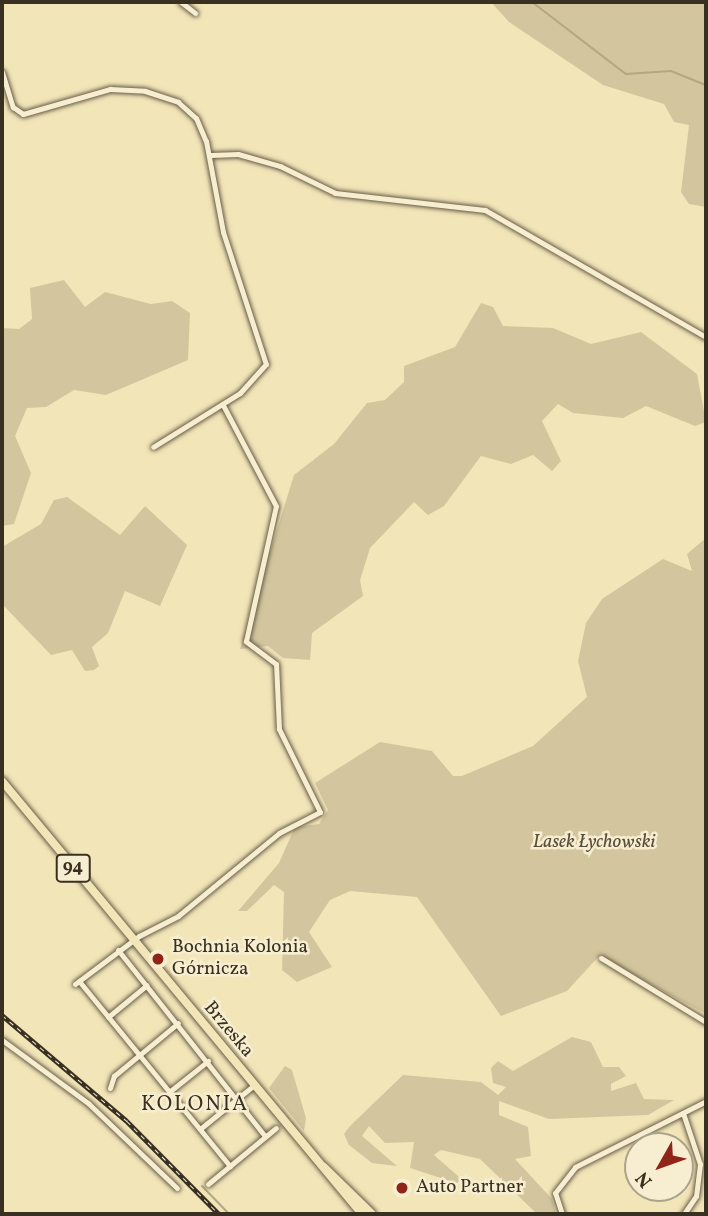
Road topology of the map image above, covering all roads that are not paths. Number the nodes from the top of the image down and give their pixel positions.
1 (181, 2) edge
2 (195, 13) dead end
3 (2, 72) edge
4 (211, 155) junction
5 (706, 337) edge
6 (223, 405) junction
7 (153, 447) dead end
8 (2, 781) edge
9 (133, 940) junction
10 (118, 950) junction
11 (601, 958) dead end
12 (147, 985) junction
13 (108, 1017) junction
14 (706, 1022) edge
15 (178, 1023) junction
16 (2, 1040) edge
17 (139, 1055) junction
18 (208, 1061) junction
19 (253, 1086) junction
20 (110, 1088) dead end
21 (169, 1091) junction
22 (237, 1099) junction
23 (706, 1101) edge
24 (683, 1113) junction
25 (276, 1128) dead end
26 (200, 1129) junction
27 (265, 1136) junction
28 (298, 1140) junction
29 (230, 1166) junction
30 (208, 1184) dead end
31 (177, 1188) dead end
32 (362, 1214) edge
33 (372, 1214) edge
34 (562, 1214) edge
35 (684, 1214) edge

1 - 2 street
3 - 4 street
4 - 5 street
4 - 6 street
6 - 7 street
6 - 9 street
8 - 9 main road, Brzeska / 94
9 - 10 street
9 - 19 main road, Brzeska / 94
10 - 12 street
10 - 13 street
11 - 14 street
12 - 13 street
12 - 15 street
13 - 17 street
15 - 17 street
15 - 18 street
16 - 31 street
17 - 20 street
17 - 21 street
18 - 21 street
18 - 22 street
19 - 22 street
19 - 28 main road, Brzeska / 94
21 - 26 street
22 - 26 street
22 - 27 street
23 - 24 street
24 - 34 street
24 - 35 street
25 - 27 street
26 - 29 street
27 - 29 street
28 - 32 main road, Brzeska / 94
28 - 33 main road, Brzeska / 94
29 - 30 street

